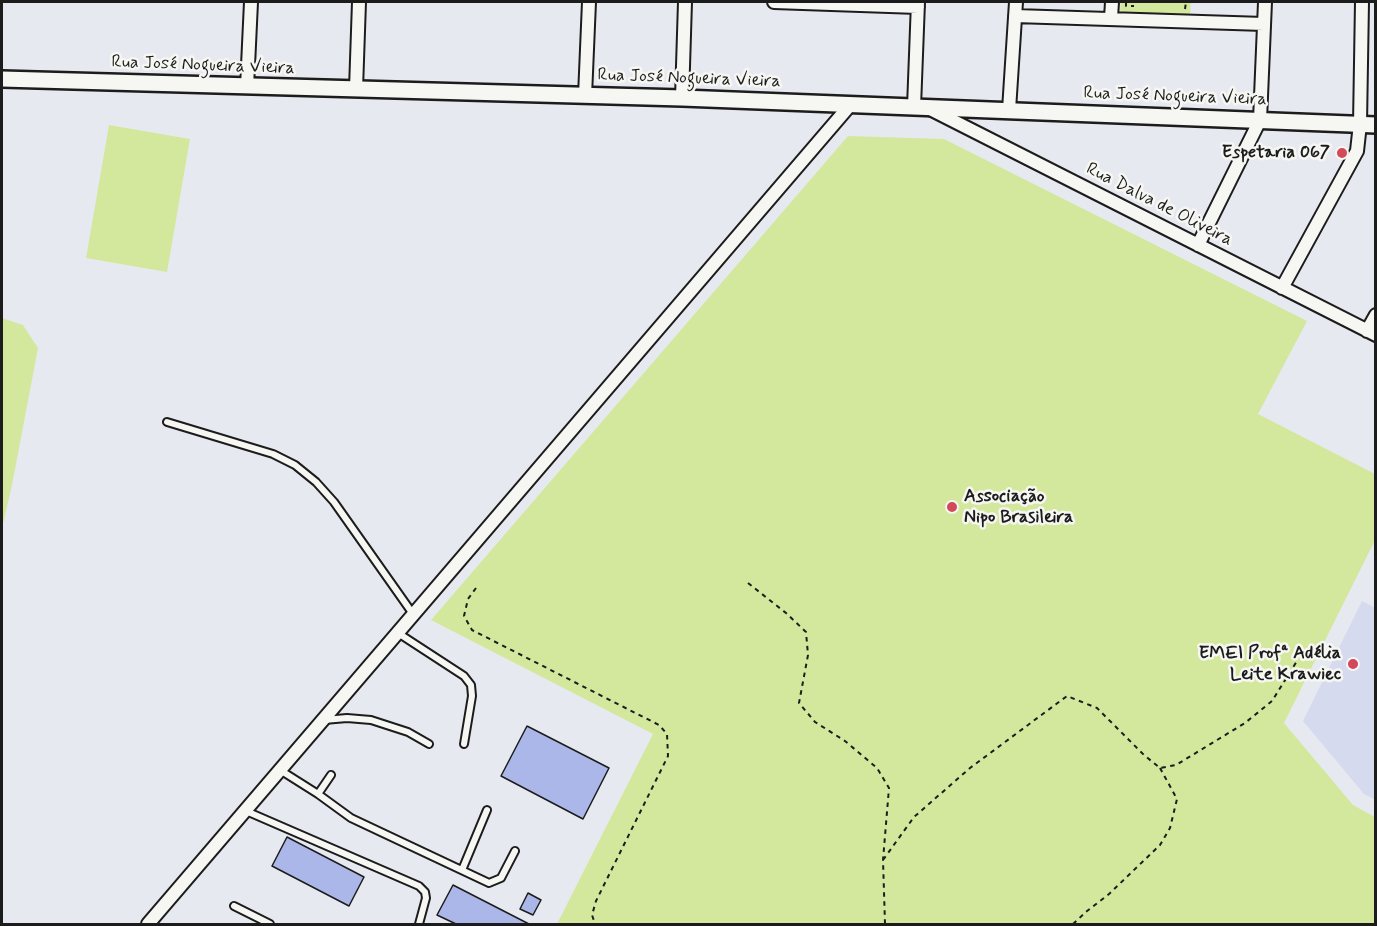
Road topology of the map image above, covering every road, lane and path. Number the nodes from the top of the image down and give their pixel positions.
1 (251, 2) edge
2 (359, 2) edge
3 (589, 2) edge
4 (685, 2) edge
5 (774, 2) edge
6 (781, 2) edge
7 (1016, 2) edge
8 (1112, 2) edge
9 (1265, 2) edge
10 (1362, 2) edge
11 (918, 4) edge
12 (1015, 16) junction
13 (1111, 18) junction
14 (1264, 24) junction
15 (2, 79) edge
16 (247, 87) junction
17 (356, 89) junction
18 (585, 96) junction
19 (682, 98) junction
20 (851, 104) junction
21 (920, 107) junction
22 (1009, 110) junction
23 (1260, 120) junction
24 (1360, 124) junction
25 (1376, 125) edge
26 (1376, 132) edge
27 (1198, 245) junction
28 (1282, 288) junction
29 (1376, 315) edge
30 (1371, 333) edge
31 (167, 422) dead end
32 (748, 583) dead end
33 (476, 588) dead end
34 (414, 614) junction
35 (398, 633) junction
36 (1297, 661) dead end
37 (323, 720) junction
38 (429, 744) dead end
39 (464, 744) dead end
40 (1160, 768) junction
41 (280, 770) junction
42 (331, 774) dead end
43 (318, 794) junction
44 (246, 810) junction
45 (487, 810) dead end
46 (515, 851) dead end
47 (883, 860) junction
48 (462, 870) junction
49 (234, 906) dead end
50 (148, 924) edge
51 (270, 924) edge
52 (419, 924) edge
53 (595, 924) edge
54 (885, 924) edge
55 (1073, 924) edge

1 - 16 street
2 - 17 street
3 - 18 street
4 - 19 street
5 - 6 street
6 - 11 street
7 - 12 street
8 - 13 street
9 - 14 street
10 - 24 street
11 - 21 street
12 - 13 street
12 - 22 street
13 - 14 street
14 - 23 street
15 - 16 street, Rua José Nogueira Vieira
16 - 17 street, Rua José Nogueira Vieira
17 - 18 street, Rua José Nogueira Vieira
18 - 19 street, Rua José Nogueira Vieira
19 - 20 street, Rua José Nogueira Vieira
20 - 21 street, Rua José Nogueira Vieira
20 - 34 street
21 - 22 street, Rua José Nogueira Vieira
21 - 27 street, Rua Dalva de Oliveira
22 - 23 street, Rua José Nogueira Vieira
23 - 24 street, Rua José Nogueira Vieira
23 - 27 street
24 - 25 street, Rua José Nogueira Vieira
24 - 26 street
24 - 28 street
27 - 28 street, Rua Dalva de Oliveira
28 - 30 street, Rua Dalva de Oliveira
29 - 30 street
31 - 34 lane
32 - 47 path
33 - 53 path
34 - 35 street
35 - 37 street
35 - 39 lane
36 - 40 path
37 - 38 lane
37 - 41 street
40 - 47 path
40 - 55 path
41 - 43 lane
41 - 44 street
42 - 43 lane
43 - 48 lane
44 - 50 street
44 - 52 lane
45 - 48 lane
46 - 48 lane
47 - 54 path
49 - 51 lane

